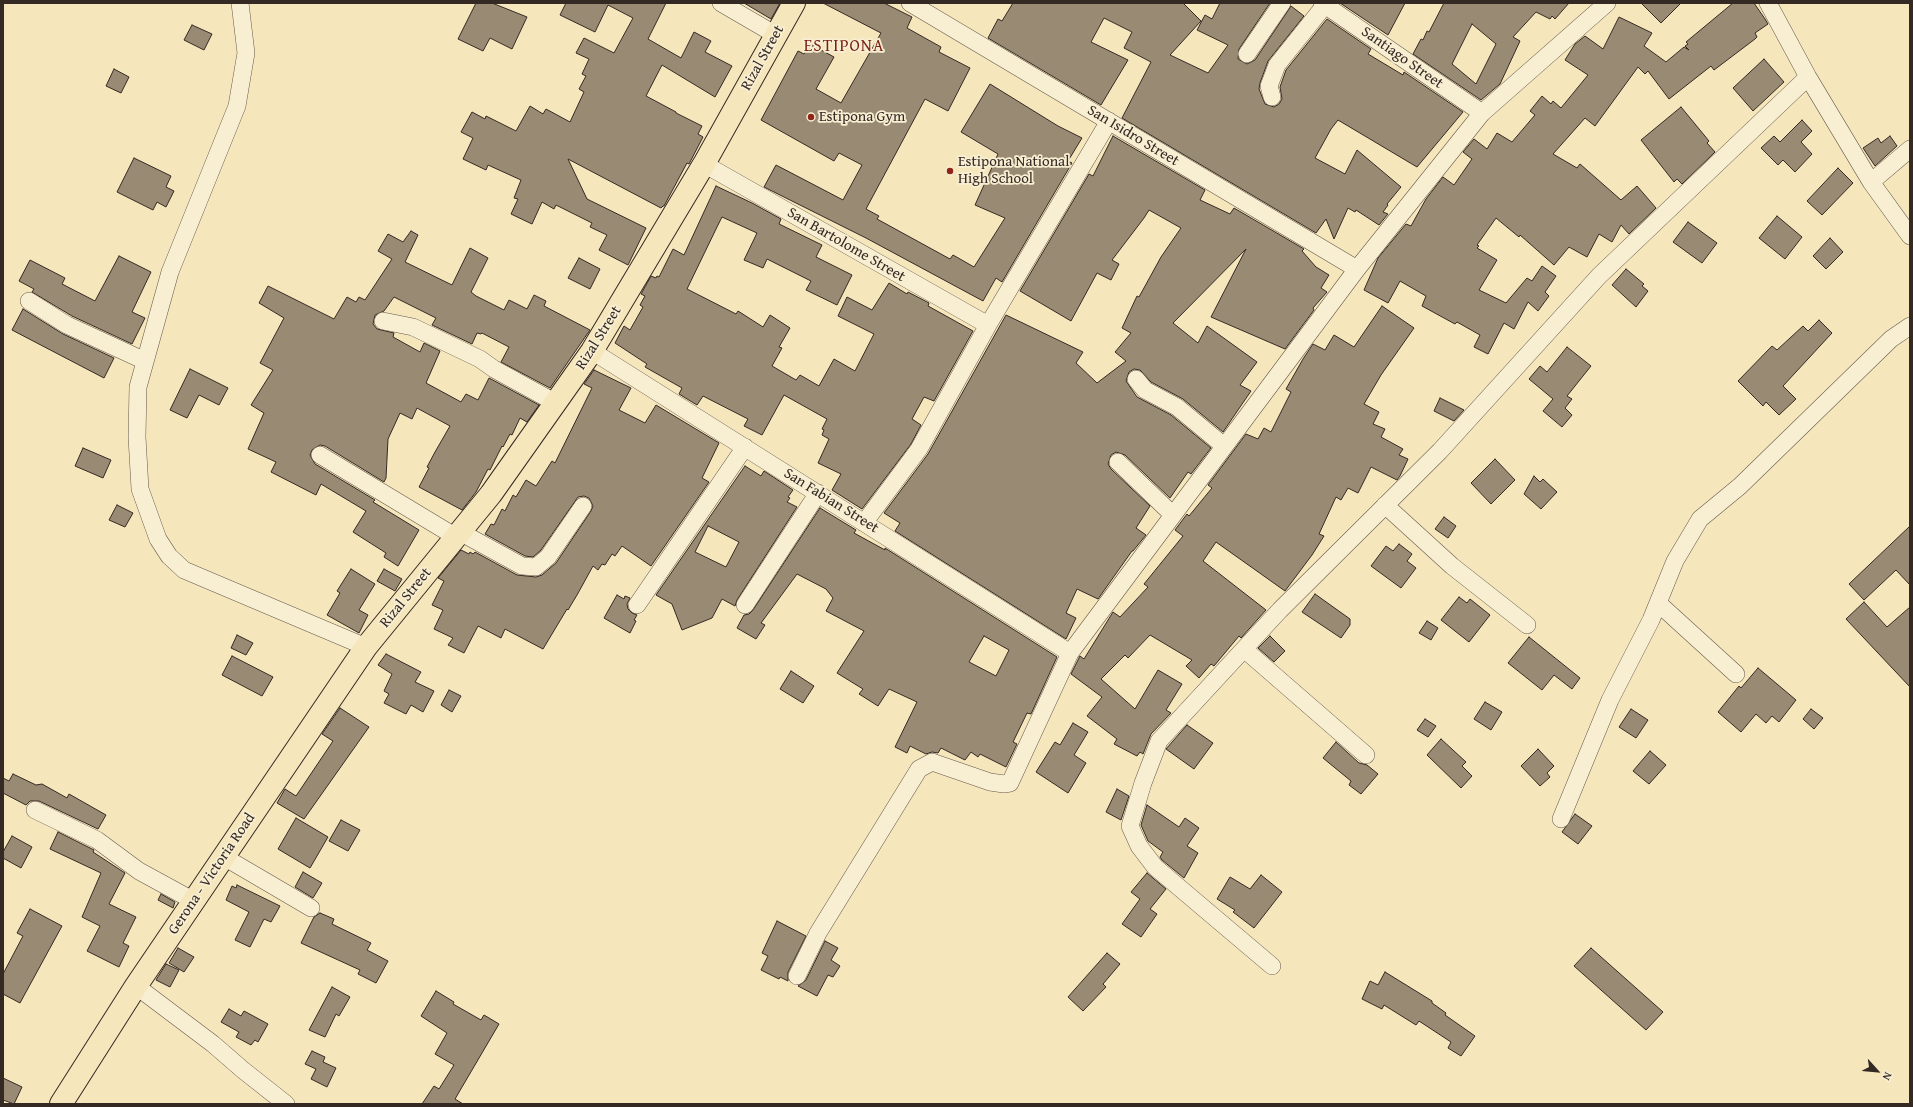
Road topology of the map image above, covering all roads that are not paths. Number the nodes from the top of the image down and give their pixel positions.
1 (240, 3) edge
2 (721, 3) edge
3 (794, 3) edge
4 (910, 3) edge
5 (1282, 3) edge
6 (1607, 3) edge
7 (1768, 3) edge
8 (1324, 4) edge
9 (776, 35) junction
10 (1247, 54) dead end
11 (1808, 77) junction
12 (1272, 97) dead end
13 (1482, 113) junction
14 (1109, 121) junction
15 (1910, 149) edge
16 (704, 164) junction
17 (1871, 182) junction
18 (1910, 236) edge
19 (1357, 269) junction
20 (29, 301) dead end
21 (383, 321) dead end
22 (988, 325) junction
23 (1910, 326) edge
24 (592, 351) junction
25 (145, 360) junction
26 (1136, 379) dead end
27 (556, 403) junction
28 (1224, 446) junction
29 (745, 447) junction
30 (320, 455) dead end
31 (1118, 462) dead end
32 (818, 493) junction
33 (583, 506) dead end
34 (1385, 506) junction
35 (1173, 515) junction
36 (864, 522) junction
37 (458, 535) junction
38 (1658, 603) junction
39 (637, 604) dead end
40 (745, 605) dead end
41 (1527, 625) dead end
42 (366, 647) junction
43 (1244, 649) junction
44 (1070, 653) junction
45 (1736, 674) dead end
46 (1366, 755) dead end
47 (34, 810) dead end
48 (1561, 819) dead end
49 (224, 857) junction
50 (194, 901) junction
51 (311, 908) dead end
52 (1272, 966) dead end
53 (797, 976) dead end
54 (136, 986) junction
55 (61, 1104) edge
56 (286, 1104) edge

1 - 25 street
2 - 9 street
3 - 9 main road, Rizal Street
4 - 14 street, San Isidro Street
5 - 10 street
6 - 13 street
7 - 11 street
8 - 12 street
8 - 13 street, Santiago Street
9 - 16 main road, Rizal Street
11 - 17 street
11 - 34 street
13 - 19 street
14 - 19 street, San Isidro Street
14 - 22 street
15 - 17 street
16 - 22 street, San Bartolome Street
16 - 24 main road, Rizal Street
17 - 18 street
19 - 28 street
20 - 25 street
21 - 27 street
22 - 36 street
23 - 38 street
24 - 27 main road, Rizal Street
24 - 29 street, San Fabian Street
25 - 42 street
26 - 28 street
27 - 37 main road, Rizal Street
28 - 35 street
29 - 32 street, San Fabian Street
29 - 39 street
30 - 37 street
31 - 35 street
32 - 36 street, San Fabian Street
32 - 40 street
33 - 37 street
34 - 41 street
34 - 43 street
35 - 44 street
36 - 44 street, San Fabian Street
37 - 42 main road, Rizal Street
38 - 45 street
38 - 48 street
42 - 49 main road, Gerona - Victoria Road
43 - 46 street
43 - 52 street
44 - 53 street
47 - 50 street
49 - 50 main road, Gerona - Victoria Road
49 - 51 street
50 - 54 main road, Gerona - Victoria Road
54 - 55 main road, Gerona - Victoria Road
54 - 56 street

